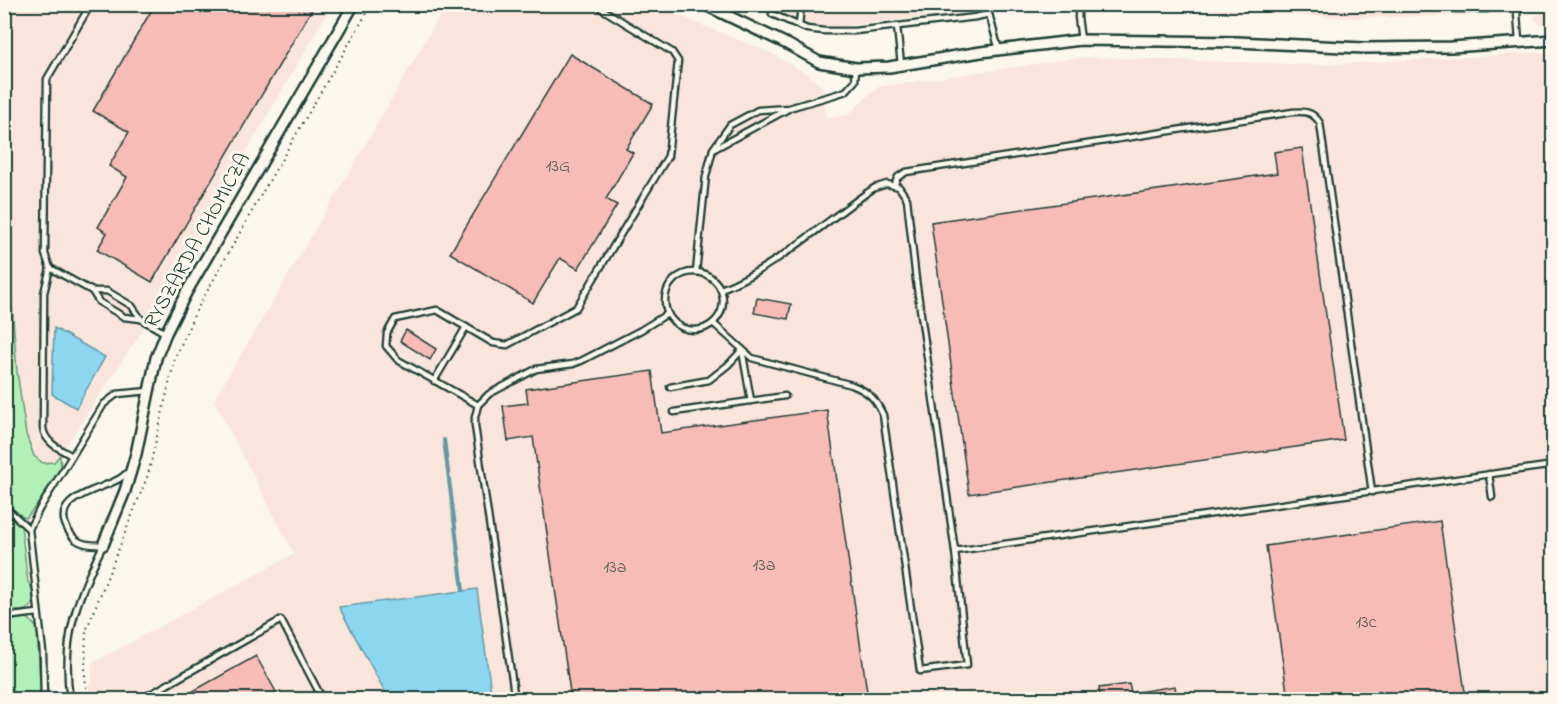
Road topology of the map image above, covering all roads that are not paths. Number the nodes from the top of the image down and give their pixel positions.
1 (91, 4) edge
2 (354, 4) edge
3 (703, 4) edge
4 (801, 4) edge
5 (982, 4) edge
6 (1079, 4) edge
7 (1524, 4) edge
8 (602, 9) dead end
9 (772, 14) dead end
10 (989, 14) junction
11 (799, 26) junction
12 (897, 26) junction
13 (1081, 40) junction
14 (1554, 40) edge
15 (1519, 42) junction
16 (999, 50) junction
17 (901, 65) junction
18 (856, 68) junction
19 (789, 108) junction
20 (713, 149) junction
21 (894, 185) junction
22 (50, 268) junction
23 (696, 272) junction
24 (721, 289) junction
25 (92, 291) junction
26 (667, 314) junction
27 (141, 319) junction
28 (713, 323) junction
29 (466, 327) junction
30 (166, 333) junction
31 (742, 350) junction
32 (434, 381) junction
33 (670, 387) dead end
34 (149, 391) junction
35 (785, 396) dead end
36 (751, 401) junction
37 (478, 405) junction
38 (674, 411) dead end
39 (72, 456) junction
40 (1554, 465) edge
41 (132, 469) junction
42 (1489, 474) junction
43 (1372, 492) junction
44 (1492, 497) dead end
45 (4, 506) edge
46 (29, 529) junction
47 (103, 545) junction
48 (956, 551) junction
49 (38, 613) junction
50 (4, 617) edge
51 (44, 699) edge
52 (70, 699) edge
53 (140, 699) edge
54 (323, 699) edge
55 (515, 699) edge

1 - 22 lane
2 - 30 street, RYSZARDA CHOMICZA
3 - 18 street
4 - 11 lane
5 - 10 lane
6 - 13 lane
7 - 15 lane
8 - 29 lane
9 - 11 lane
10 - 12 lane
10 - 16 lane
11 - 12 lane
12 - 17 lane
13 - 15 street
13 - 16 street
14 - 15 street
16 - 17 street
17 - 18 street
18 - 19 lane
19 - 20 lane
19 - 20 lane
20 - 23 lane
21 - 24 lane
21 - 43 lane
21 - 48 lane
22 - 25 lane
22 - 39 lane
23 - 24 lane
23 - 26 lane
24 - 28 lane
25 - 27 lane
25 - 27 lane
26 - 28 lane
26 - 37 lane
27 - 30 lane
28 - 31 lane
29 - 32 lane
29 - 32 lane
30 - 34 street, RYSZARDA CHOMICZA
31 - 33 lane
31 - 36 lane
31 - 48 lane
32 - 37 lane
34 - 39 lane
34 - 41 street, RYSZARDA CHOMICZA
35 - 36 lane
36 - 38 lane
37 - 55 lane
39 - 46 lane
40 - 42 lane
41 - 47 street, RYSZARDA CHOMICZA
41 - 47 lane
42 - 43 lane
42 - 44 lane
43 - 48 lane
45 - 46 lane
46 - 49 lane
47 - 52 lane
49 - 50 lane
49 - 51 lane
53 - 54 lane

